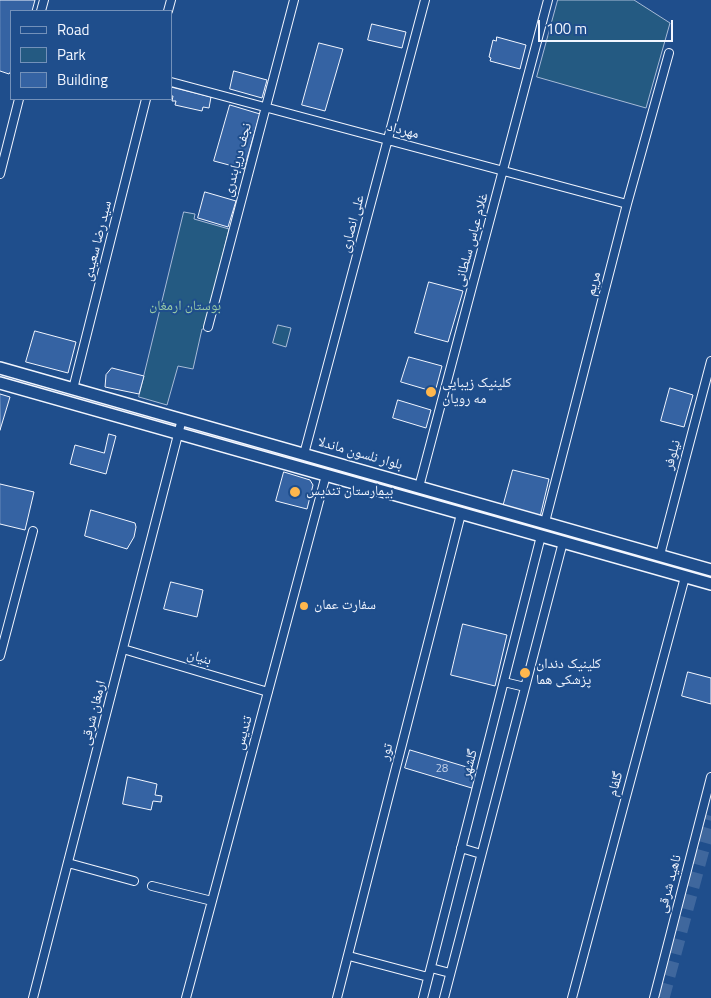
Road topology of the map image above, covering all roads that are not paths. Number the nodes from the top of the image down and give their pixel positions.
1 (294, 0) edge
2 (425, 0) edge
3 (548, 0) edge
4 (669, 53) dead end
5 (172, 82) edge
6 (19, 100) edge
7 (146, 100) edge
8 (265, 107) junction
9 (388, 140) junction
10 (503, 171) junction
11 (0, 174) edge
12 (627, 204) junction
13 (208, 327) dead end
14 (711, 361) edge
15 (0, 368) edge
16 (0, 383) edge
17 (73, 388) junction
18 (182, 420) junction
19 (179, 434) junction
20 (304, 454) junction
21 (326, 475) junction
22 (420, 487) junction
23 (461, 514) junction
24 (545, 522) junction
25 (33, 532) dead end
26 (541, 536) junction
27 (563, 542) junction
28 (660, 555) junction
29 (711, 570) edge
30 (684, 577) junction
31 (711, 584) edge
32 (123, 649) junction
33 (0, 656) edge
34 (504, 682) junction
35 (525, 687) junction
36 (268, 692) junction
37 (711, 777) edge
38 (461, 848) junction
39 (481, 854) junction
40 (68, 863) junction
41 (134, 881) dead end
42 (152, 886) dead end
43 (212, 901) junction
44 (349, 956) junction
45 (431, 968) junction
46 (450, 973) junction
47 (428, 977) junction
48 (33, 998) edge
49 (186, 998) edge
50 (337, 998) edge
51 (423, 998) edge
52 (444, 998) edge
53 (572, 998) edge
54 (654, 998) edge

1 - 8 street, نجف دریابندری
2 - 9 street, علی انصاری
3 - 10 street, غلام عباس سلطانی
4 - 12 street, مریم
5 - 8 street, مهرداد
6 - 11 street
7 - 17 street, سید رضا سعیدی
8 - 9 street, مهرداد
8 - 13 street, نجف دریابندری
9 - 10 street, مهرداد
9 - 20 street, علی انصاری
10 - 12 street, مهرداد
10 - 22 street, غلام عباس سلطانی
12 - 24 street, مریم
14 - 28 street, نیلوفر
15 - 17 main road, بلوار نلسون ماندلا
16 - 19 main road
17 - 18 main road, بلوار نلسون ماندلا
18 - 19 street, ارمغان شرقی
18 - 20 main road, بلوار نلسون ماندلا
19 - 21 main road
19 - 32 street, ارمغان شرقی
20 - 22 main road, بلوار نلسون ماندلا
21 - 23 main road
21 - 36 street, تندیس
22 - 24 main road, بلوار نلسون ماندلا
23 - 26 main road
23 - 44 street, تور
24 - 28 main road, بلوار نلسون ماندلا
25 - 33 street
26 - 27 main road
26 - 34 street, گلشهر
27 - 30 main road
27 - 35 street
28 - 29 main road, بلوار نلسون ماندلا
30 - 31 main road
30 - 53 street, گلفام
32 - 36 street, بنیان
32 - 40 street, ارمغان شرقی
34 - 35 street
34 - 38 street, گلشهر
35 - 39 street
36 - 43 street, تندیس
37 - 54 street, ناهید شرقی
38 - 39 street
38 - 45 street, گلشهر
39 - 46 street
40 - 41 street
40 - 48 street, ارمغان شرقی
42 - 43 street
43 - 49 street, تندیس
44 - 47 street
44 - 50 street, تور
45 - 46 street
45 - 47 street, گلشهر
46 - 52 street
47 - 51 street, گلشهر

